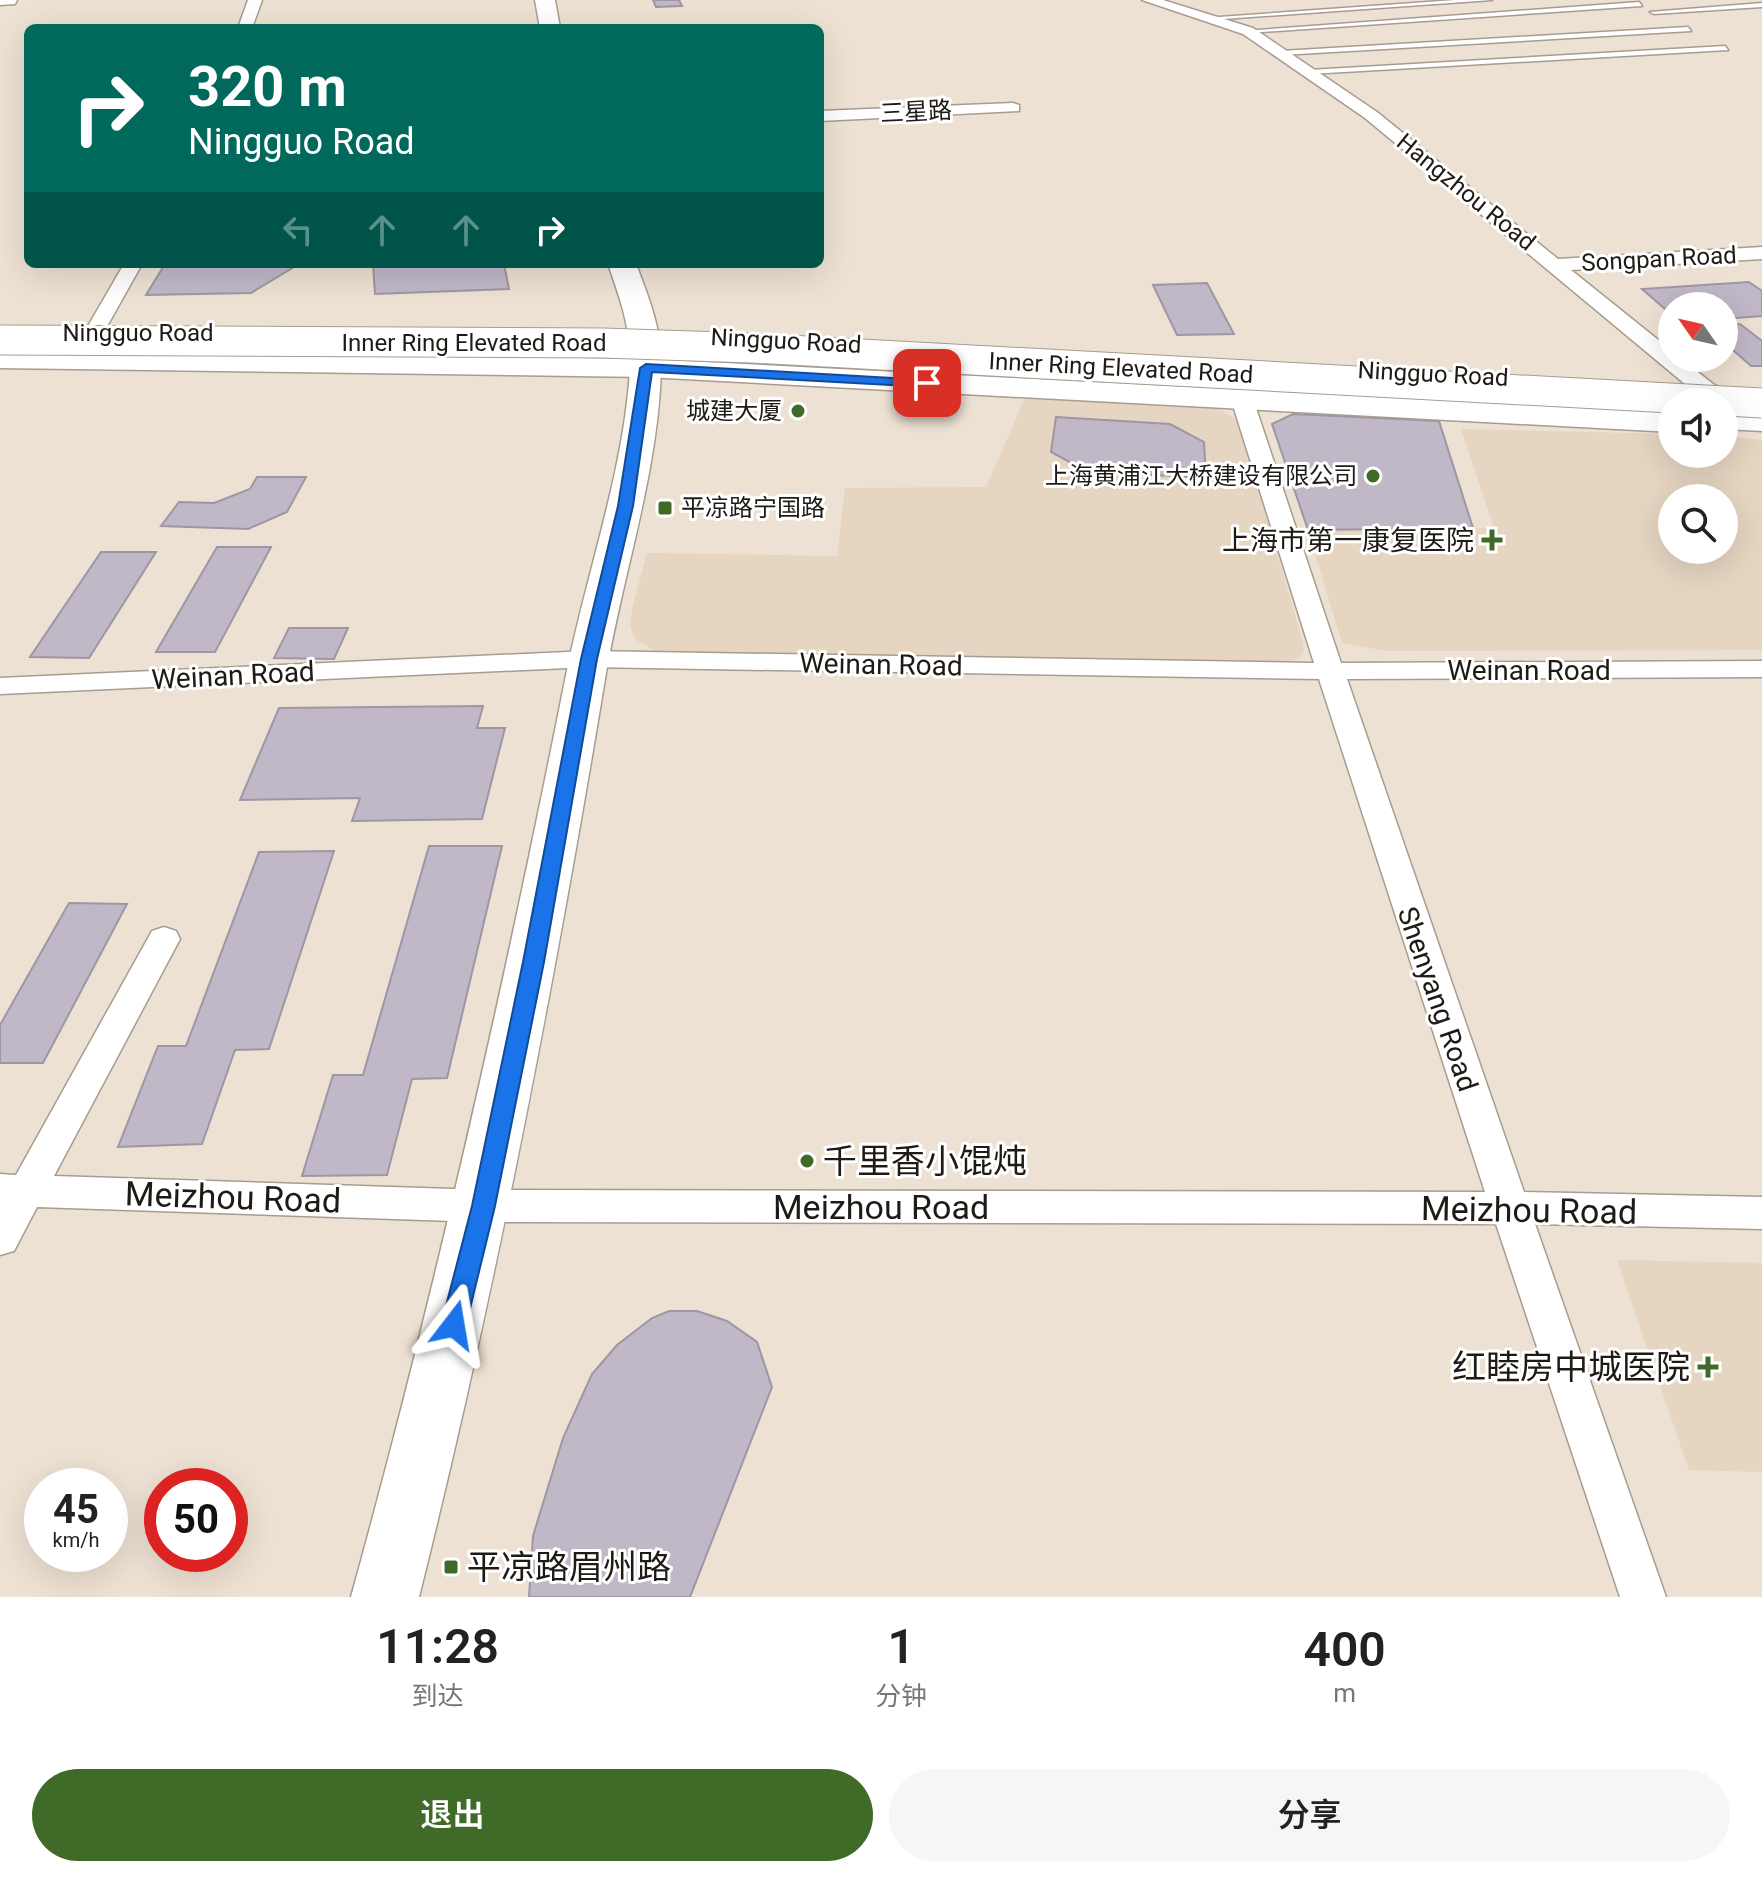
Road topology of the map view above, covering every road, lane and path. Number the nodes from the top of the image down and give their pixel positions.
1 (0, 0) edge
2 (9, 0) edge
3 (255, 0) edge
4 (545, 0) edge
5 (1149, 0) edge
6 (1488, 0) edge
7 (1639, 4) dead end
8 (1762, 5) edge
9 (1654, 12) dead end
10 (1209, 18) junction
11 (246, 24) edge
12 (549, 24) edge
13 (1688, 29) dead end
14 (1248, 31) junction
15 (1725, 48) dead end
16 (1281, 53) junction
17 (1309, 72) junction
18 (1013, 108) dead end
19 (824, 116) edge
20 (1762, 253) edge
21 (1557, 265) junction
22 (131, 268) edge
23 (623, 268) edge
24 (0, 332) edge
25 (94, 333) junction
26 (0, 340) edge
27 (645, 351) junction
28 (0, 357) edge
29 (1677, 388) edge
30 (1704, 388) edge
31 (1738, 390) edge
32 (1762, 390) edge
33 (1242, 399) junction
34 (1762, 403) edge
35 (1738, 407) edge
36 (1658, 419) edge
37 (1658, 419) edge
38 (1738, 419) edge
39 (1762, 420) edge
40 (1738, 426) edge
41 (1762, 427) edge
42 (589, 659) junction
43 (1762, 669) edge
44 (1328, 671) junction
45 (0, 686) edge
46 (164, 939) dead end
47 (13, 1190) edge
48 (483, 1206) junction
49 (1509, 1208) junction
50 (1762, 1213) edge
51 (0, 1239) edge
52 (385, 1597) edge
53 (1643, 1597) edge

1 - 2 street
3 - 11 street
4 - 12 main road
5 - 10 street, Hangzhou Road
6 - 10 lane
7 - 14 lane
8 - 9 lane
10 - 14 street, Hangzhou Road
13 - 16 lane
14 - 16 street, Hangzhou Road
15 - 17 lane
16 - 17 street, Hangzhou Road
17 - 21 street, Hangzhou Road
18 - 19 street, 三星路
20 - 21 street, Songpan Road
21 - 30 street, Hangzhou Road
22 - 25 street
23 - 27 main road
24 - 25 main road, Ningguo Road
25 - 27 main road, Ningguo Road
26 - 34 main road, Inner Ring Elevated Road, bridge
27 - 28 main road, Ningguo Road
27 - 29 main road, Ningguo Road
27 - 33 main road, Ningguo Road
27 - 42 main road
28 - 36 main road, Inner Ring Elevated Road
31 - 32 main road, Ningguo Road
33 - 37 main road, Ningguo Road
33 - 44 street, Shenyang Road
35 - 39 street, Hangzhou Road
38 - 39 main road
40 - 41 main road
42 - 44 street, Weinan Road
42 - 45 street, Weinan Road
42 - 48 main road
43 - 44 street, Weinan Road
44 - 49 street, Shenyang Road
46 - 47 street
47 - 48 street, Meizhou Road
47 - 51 street
48 - 49 street, Meizhou Road
48 - 52 main road
49 - 50 street, Meizhou Road
49 - 53 street, Shenyang Road

